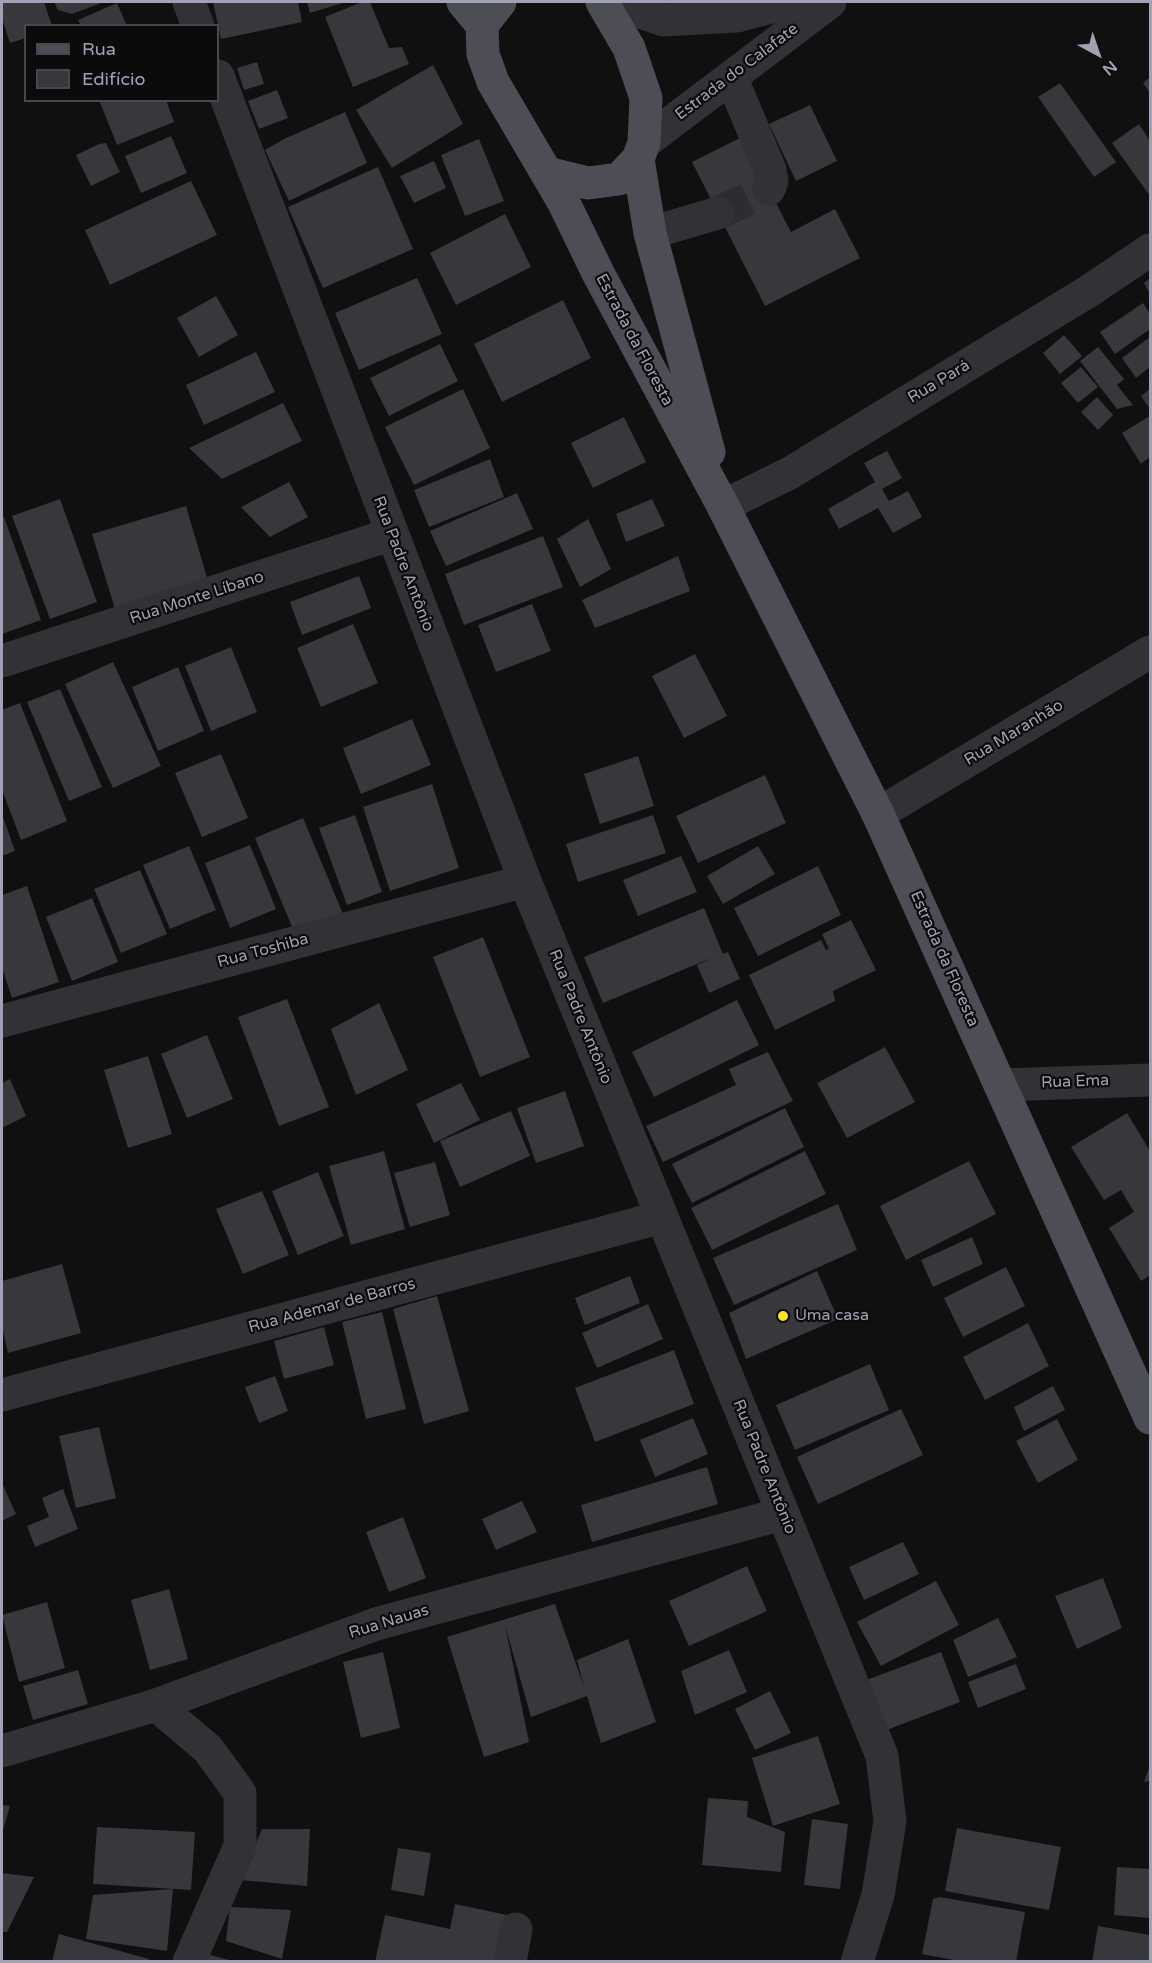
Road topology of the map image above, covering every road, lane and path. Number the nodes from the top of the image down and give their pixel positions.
1 (189, 2) edge
2 (602, 2) edge
3 (611, 2) edge
4 (789, 2) edge
5 (830, 2) edge
6 (482, 9) edge
7 (197, 24) edge
8 (731, 77) junction
9 (219, 79) edge
10 (641, 151) junction
11 (547, 173) junction
12 (769, 189) dead end
13 (718, 213) tunnel mouth
14 (650, 233) junction
15 (1150, 250) edge
16 (723, 506) junction
17 (392, 534) junction
18 (1150, 652) edge
19 (2, 662) edge
20 (878, 814) junction
21 (525, 881) junction
22 (2, 1022) edge
23 (1150, 1080) edge
24 (1000, 1085) junction
25 (662, 1217) junction
26 (2, 1395) edge
27 (1150, 1418) edge
28 (783, 1514) junction
29 (156, 1705) junction
30 (2, 1751) edge
31 (516, 1929) dead end
32 (189, 1962) edge
33 (510, 1962) edge
34 (857, 1962) edge

1 - 7 street
2 - 10 main road, Estrada da Floresta
3 - 4 street, Estrada do Calafate
5 - 8 street, Estrada do Calafate
6 - 11 main road, Estrada da Floresta
8 - 10 street, Estrada do Calafate
8 - 12 street
9 - 17 street, Rua Padre Antônio
10 - 11 main road
10 - 14 main road, Estrada da Floresta
11 - 16 main road, Estrada da Floresta
13 - 14 street
14 - 16 main road, Estrada da Floresta
15 - 16 street, Rua Pará
16 - 20 main road, Estrada da Floresta
17 - 19 street, Rua Monte Líbano
17 - 21 street, Rua Padre Antônio
18 - 20 street, Rua Maranhão
20 - 24 main road, Estrada da Floresta
21 - 22 street, Rua Toshiba
21 - 25 street, Rua Padre Antônio
23 - 24 street, Rua Ema
24 - 27 main road, Estrada da Floresta
25 - 26 street, Rua Ademar de Barros
25 - 28 street, Rua Padre Antônio
28 - 29 street, Rua Nauas
28 - 34 street, Rua Padre Antônio
29 - 30 street, Rua Nauas
29 - 32 street
31 - 33 street

